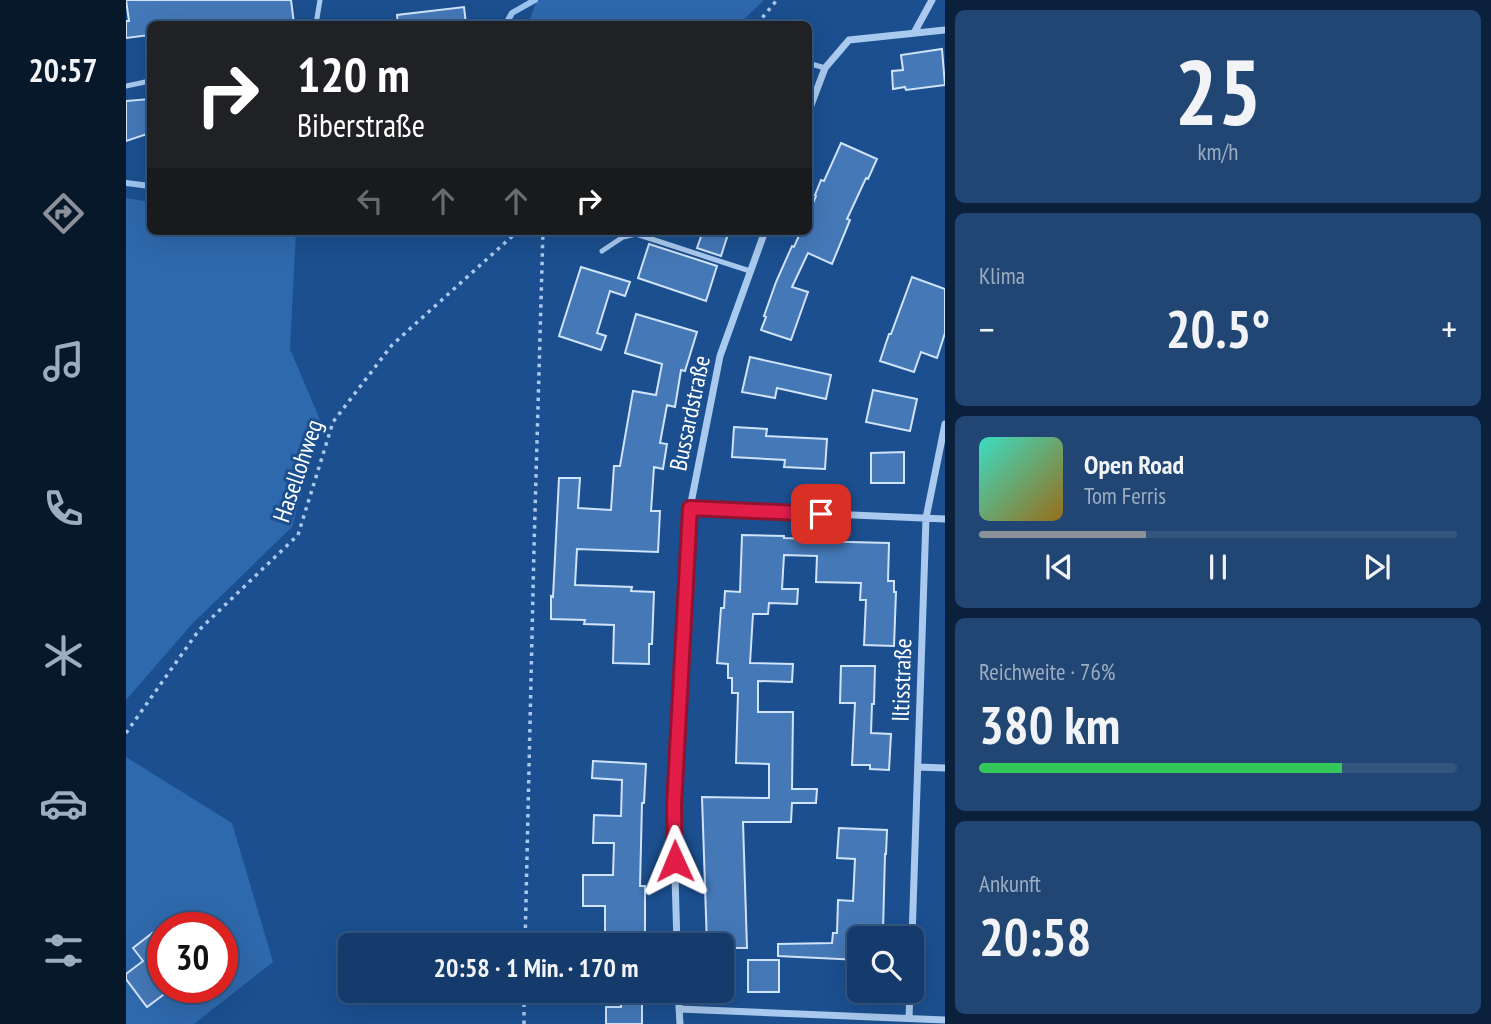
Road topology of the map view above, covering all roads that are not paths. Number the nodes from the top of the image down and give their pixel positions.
1 (320, 0) edge
2 (932, 0) edge
3 (316, 21) edge
4 (945, 30) edge
5 (915, 33) junction
6 (812, 65) edge
7 (825, 68) junction
8 (147, 82) edge
9 (126, 86) edge
10 (812, 102) edge
11 (632, 235) edge
12 (639, 235) edge
13 (764, 235) edge
14 (602, 251) dead end
15 (750, 271) junction
16 (945, 424) edge
17 (690, 508) junction
18 (926, 518) junction
19 (945, 519) edge
20 (918, 767) junction
21 (945, 768) edge
22 (912, 926) edge
23 (677, 933) edge
24 (679, 1003) edge
25 (910, 1003) edge
26 (679, 1009) junction
27 (909, 1018) junction
28 (945, 1020) edge
29 (680, 1024) edge

1 - 3 lane
2 - 5 street
4 - 5 street
5 - 7 street
6 - 7 lane
7 - 10 street
8 - 9 lane
11 - 14 lane
12 - 15 lane
13 - 15 street, Bussardstraße
15 - 17 street, Bussardstraße
16 - 18 street, Iltisstraße
17 - 18 street
17 - 23 street, Bussardstraße
18 - 19 street
18 - 20 street, Iltisstraße
20 - 21 street
20 - 22 street, Iltisstraße
24 - 26 street
25 - 27 street
26 - 27 street
26 - 29 street
27 - 28 street

